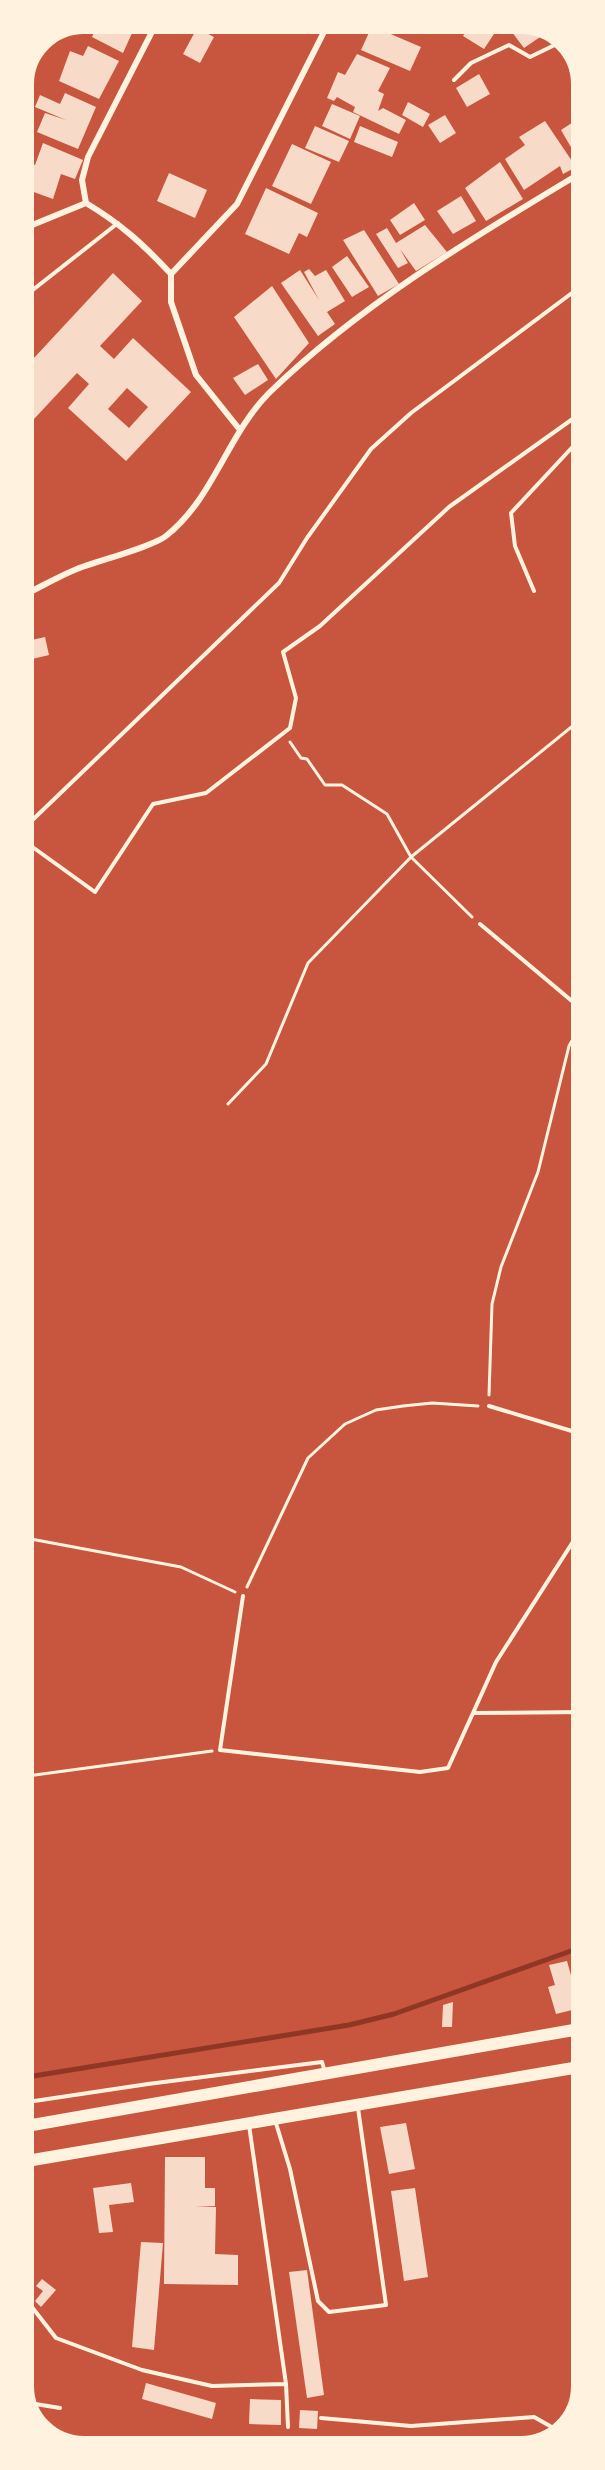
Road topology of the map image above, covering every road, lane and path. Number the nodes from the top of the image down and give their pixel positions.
1 (153, 30) edge
2 (325, 30) edge
3 (556, 44) edge
4 (454, 80) dead end
5 (575, 176) edge
6 (86, 203) junction
7 (119, 223) junction
8 (30, 226) edge
9 (171, 274) junction
10 (575, 291) edge
11 (30, 292) edge
12 (575, 422) edge
13 (240, 430) junction
14 (575, 444) edge
15 (534, 591) dead end
16 (30, 592) edge
17 (575, 724) edge
18 (282, 734) junction
19 (30, 822) edge
20 (30, 845) edge
21 (411, 857) junction
22 (480, 924) joint
23 (575, 1004) edge
24 (575, 1035) edge
25 (228, 1104) dead end
26 (489, 1406) junction
27 (575, 1432) edge
28 (30, 1539) edge
29 (575, 1539) edge
30 (243, 1596) junction
31 (575, 1712) edge
32 (473, 1713) junction
33 (220, 1750) junction
34 (30, 1776) edge
35 (575, 2030) edge
36 (575, 2068) edge
37 (325, 2073) junction
38 (30, 2102) edge
39 (357, 2102) junction
40 (274, 2117) junction
41 (249, 2121) junction
42 (30, 2125) edge
43 (30, 2160) edge
44 (30, 2305) edge
45 (286, 2384) junction
46 (33, 2404) edge
47 (60, 2408) dead end
48 (321, 2418) dead end
49 (288, 2427) dead end
50 (552, 2429) edge

1 - 6 street
2 - 9 street
3 - 4 lane
5 - 13 street
6 - 7 street
6 - 8 street
7 - 9 street
7 - 11 lane
9 - 13 street
10 - 19 lane
12 - 18 lane
13 - 16 street
14 - 15 lane
17 - 21 path
18 - 20 lane
18 - 21 path
21 - 22 path
21 - 25 path
22 - 23 lane
24 - 26 path
26 - 27 lane
26 - 30 path
28 - 30 path
29 - 32 lane
30 - 33 lane
31 - 32 lane
32 - 33 lane
33 - 34 path
35 - 37 main road
36 - 39 main road
37 - 38 lane
37 - 42 main road
39 - 40 main road
39 - 40 lane
40 - 41 main road
41 - 43 main road
41 - 45 lane
44 - 45 lane
45 - 49 lane
46 - 47 lane
48 - 50 lane

